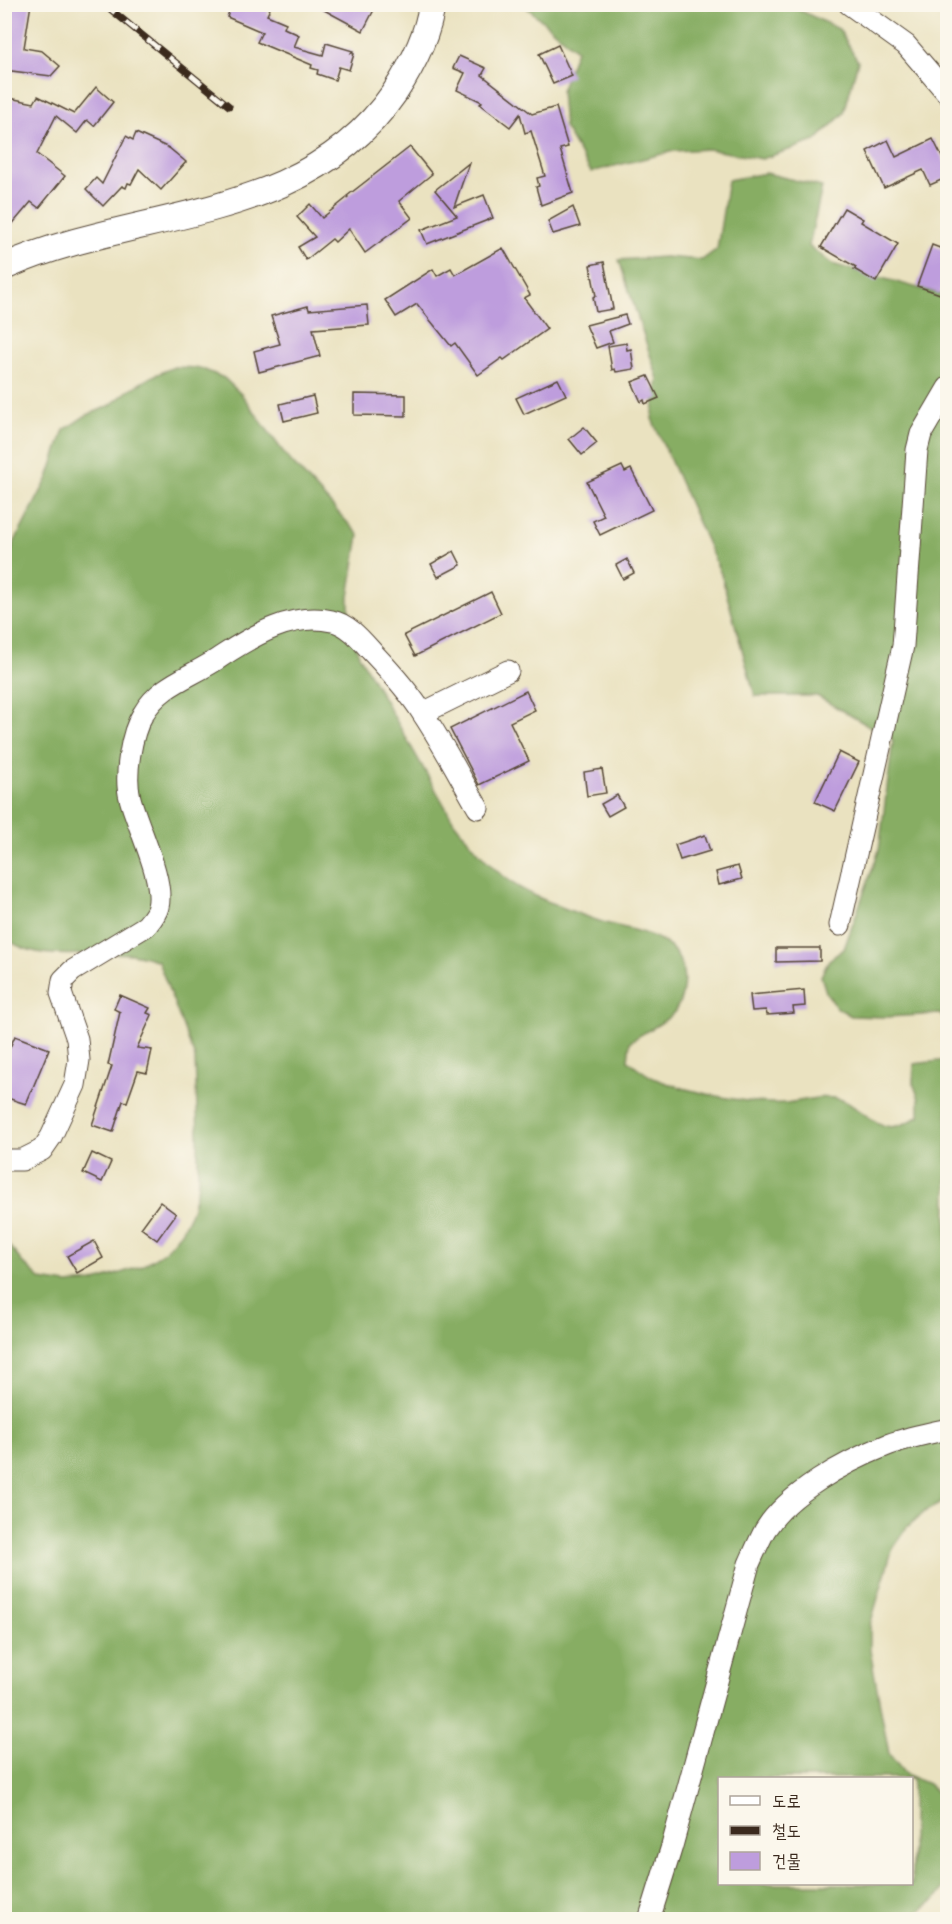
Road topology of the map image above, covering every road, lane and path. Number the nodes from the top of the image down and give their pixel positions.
1 (432, 4) edge
2 (849, 4) edge
3 (948, 94) edge
4 (4, 267) edge
5 (948, 388) edge
6 (508, 671) dead end
7 (423, 713) junction
8 (478, 808) dead end
9 (840, 925) dead end
10 (4, 1160) edge
11 (948, 1429) edge
12 (649, 1920) edge

1 - 4 street
2 - 3 street
5 - 9 street
6 - 7 street
7 - 8 street
7 - 10 street
11 - 12 street

